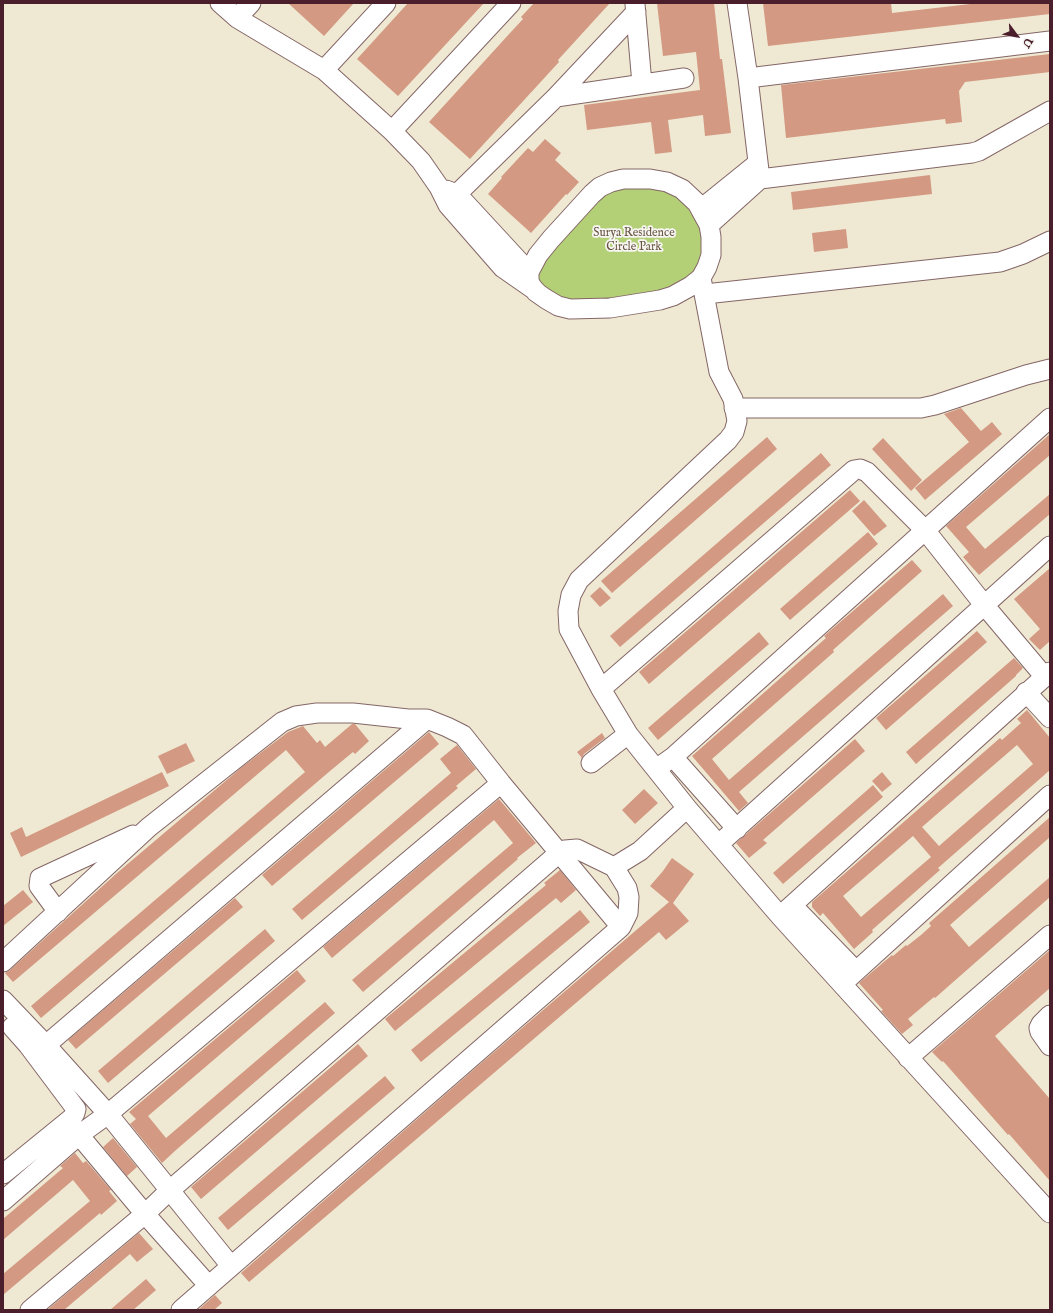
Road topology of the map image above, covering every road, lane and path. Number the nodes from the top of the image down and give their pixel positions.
1 (220, 3) edge
2 (251, 3) edge
3 (386, 3) edge
4 (511, 3) edge
5 (737, 3) edge
6 (635, 7) edge
7 (237, 18) junction
8 (1050, 41) edge
9 (324, 70) junction
10 (684, 78) dead end
11 (748, 78) junction
12 (642, 84) junction
13 (556, 97) junction
14 (1050, 111) edge
15 (392, 131) junction
16 (759, 171) junction
17 (452, 200) junction
18 (705, 217) junction
19 (1050, 241) edge
20 (518, 268) junction
21 (703, 286) junction
22 (1050, 369) edge
23 (734, 403) junction
24 (1050, 418) edge
25 (925, 530) junction
26 (1050, 546) edge
27 (985, 606) junction
28 (1047, 674) edge
29 (601, 689) junction
30 (1026, 692) junction
31 (1050, 718) edge
32 (427, 719) junction
33 (628, 734) junction
34 (673, 757) junction
35 (591, 763) dead end
36 (656, 770) junction
37 (501, 783) junction
38 (1050, 795) edge
39 (687, 808) junction
40 (149, 827) junction
41 (737, 829) junction
42 (719, 844) junction
43 (559, 853) junction
44 (614, 867) junction
45 (786, 911) junction
46 (58, 912) junction
47 (621, 927) junction
48 (1050, 935) edge
49 (3, 962) edge
50 (856, 971) junction
51 (842, 984) junction
52 (3, 1000) edge
53 (1050, 1015) edge
54 (3, 1017) edge
55 (46, 1045) junction
56 (1050, 1046) edge
57 (908, 1058) junction
58 (108, 1114) junction
59 (79, 1135) junction
60 (3, 1174) edge
61 (169, 1191) junction
62 (3, 1201) edge
63 (1050, 1213) edge
64 (145, 1214) junction
65 (231, 1266) junction
66 (209, 1286) junction
67 (30, 1310) edge
68 (181, 1310) edge

1 - 7 street
2 - 7 street
3 - 9 street
4 - 15 street
5 - 11 street
6 - 12 street
6 - 13 street
7 - 9 street
8 - 11 street
9 - 15 street
10 - 12 street
11 - 16 street
12 - 13 street
13 - 17 street
14 - 16 street
15 - 17 street
16 - 18 street
17 - 20 street
18 - 20 street
18 - 21 street
19 - 21 street
20 - 21 street
21 - 23 street
22 - 23 street
23 - 29 street
24 - 25 street
25 - 27 street
25 - 29 street
25 - 34 street
26 - 27 street
27 - 28 street
27 - 41 street
28 - 30 street
29 - 33 street
30 - 31 street
30 - 45 street
32 - 37 street
32 - 40 street
32 - 55 street
33 - 35 street
33 - 36 street
34 - 36 street
34 - 41 street
36 - 39 street
37 - 43 street
37 - 58 street
38 - 50 street
39 - 42 street
39 - 44 street
40 - 46 street
40 - 46 street
41 - 42 street
42 - 45 street
43 - 44 street
43 - 47 street
43 - 61 street
44 - 47 street
45 - 50 street
45 - 51 street
46 - 49 street
47 - 65 street
48 - 57 street
50 - 51 street
51 - 57 street
52 - 55 street
53 - 56 street
54 - 60 street
55 - 58 street
57 - 63 street
58 - 59 street
58 - 61 street
59 - 62 street
59 - 64 street
61 - 64 street
61 - 65 street
64 - 66 street
64 - 67 street
65 - 66 street
66 - 68 street

